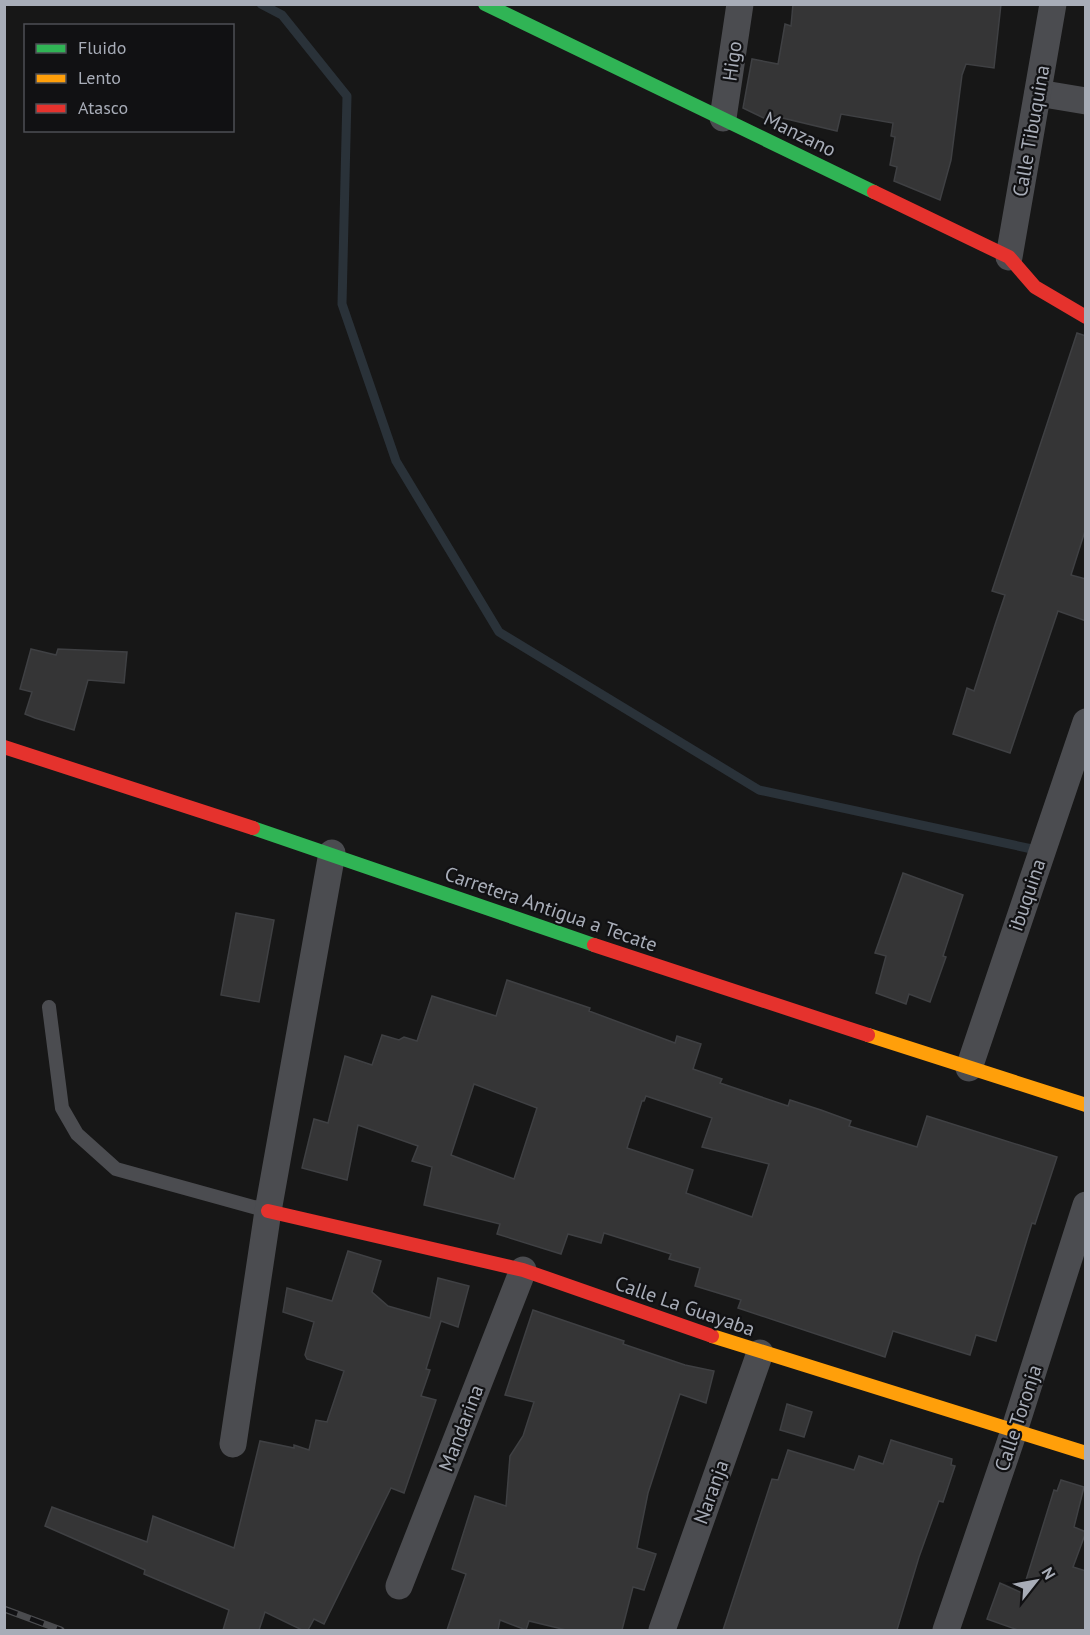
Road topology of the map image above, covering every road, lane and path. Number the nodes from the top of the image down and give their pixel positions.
1 (484, 4) edge
2 (740, 4) edge
3 (1053, 4) edge
4 (1038, 93) junction
5 (1086, 101) edge
6 (723, 118) junction
7 (1009, 257) junction
8 (1086, 317) edge
9 (1086, 722) edge
10 (4, 747) edge
11 (332, 854) junction
12 (49, 1007) dead end
13 (969, 1068) junction
14 (1086, 1105) edge
15 (1086, 1205) edge
16 (268, 1211) junction
17 (523, 1270) junction
18 (760, 1353) junction
19 (1014, 1431) junction
20 (233, 1444) dead end
21 (1086, 1453) edge
22 (399, 1586) dead end
23 (662, 1630) edge
24 (946, 1630) edge

1 - 6 street, Manzano
2 - 6 street, Higo
3 - 4 street, Calle Tibuquina
4 - 5 street
4 - 7 street, Calle Tibuquina
6 - 7 street, Manzano
7 - 8 street, Manzano
9 - 13 street, ibuquina
10 - 11 street, Carretera Antigua a Tecate
11 - 13 street, Carretera Antigua a Tecate
11 - 16 street
12 - 16 lane
13 - 14 street, Carretera Antigua a Tecate
15 - 19 street, Calle Toronja
16 - 17 street, Calle La Guayaba
16 - 20 street
17 - 18 street, Calle La Guayaba
17 - 22 street, Mandarina
18 - 19 street, Calle La Guayaba
18 - 23 street, Naranja
19 - 21 street, Calle La Guayaba
19 - 24 street, Calle Toronja

